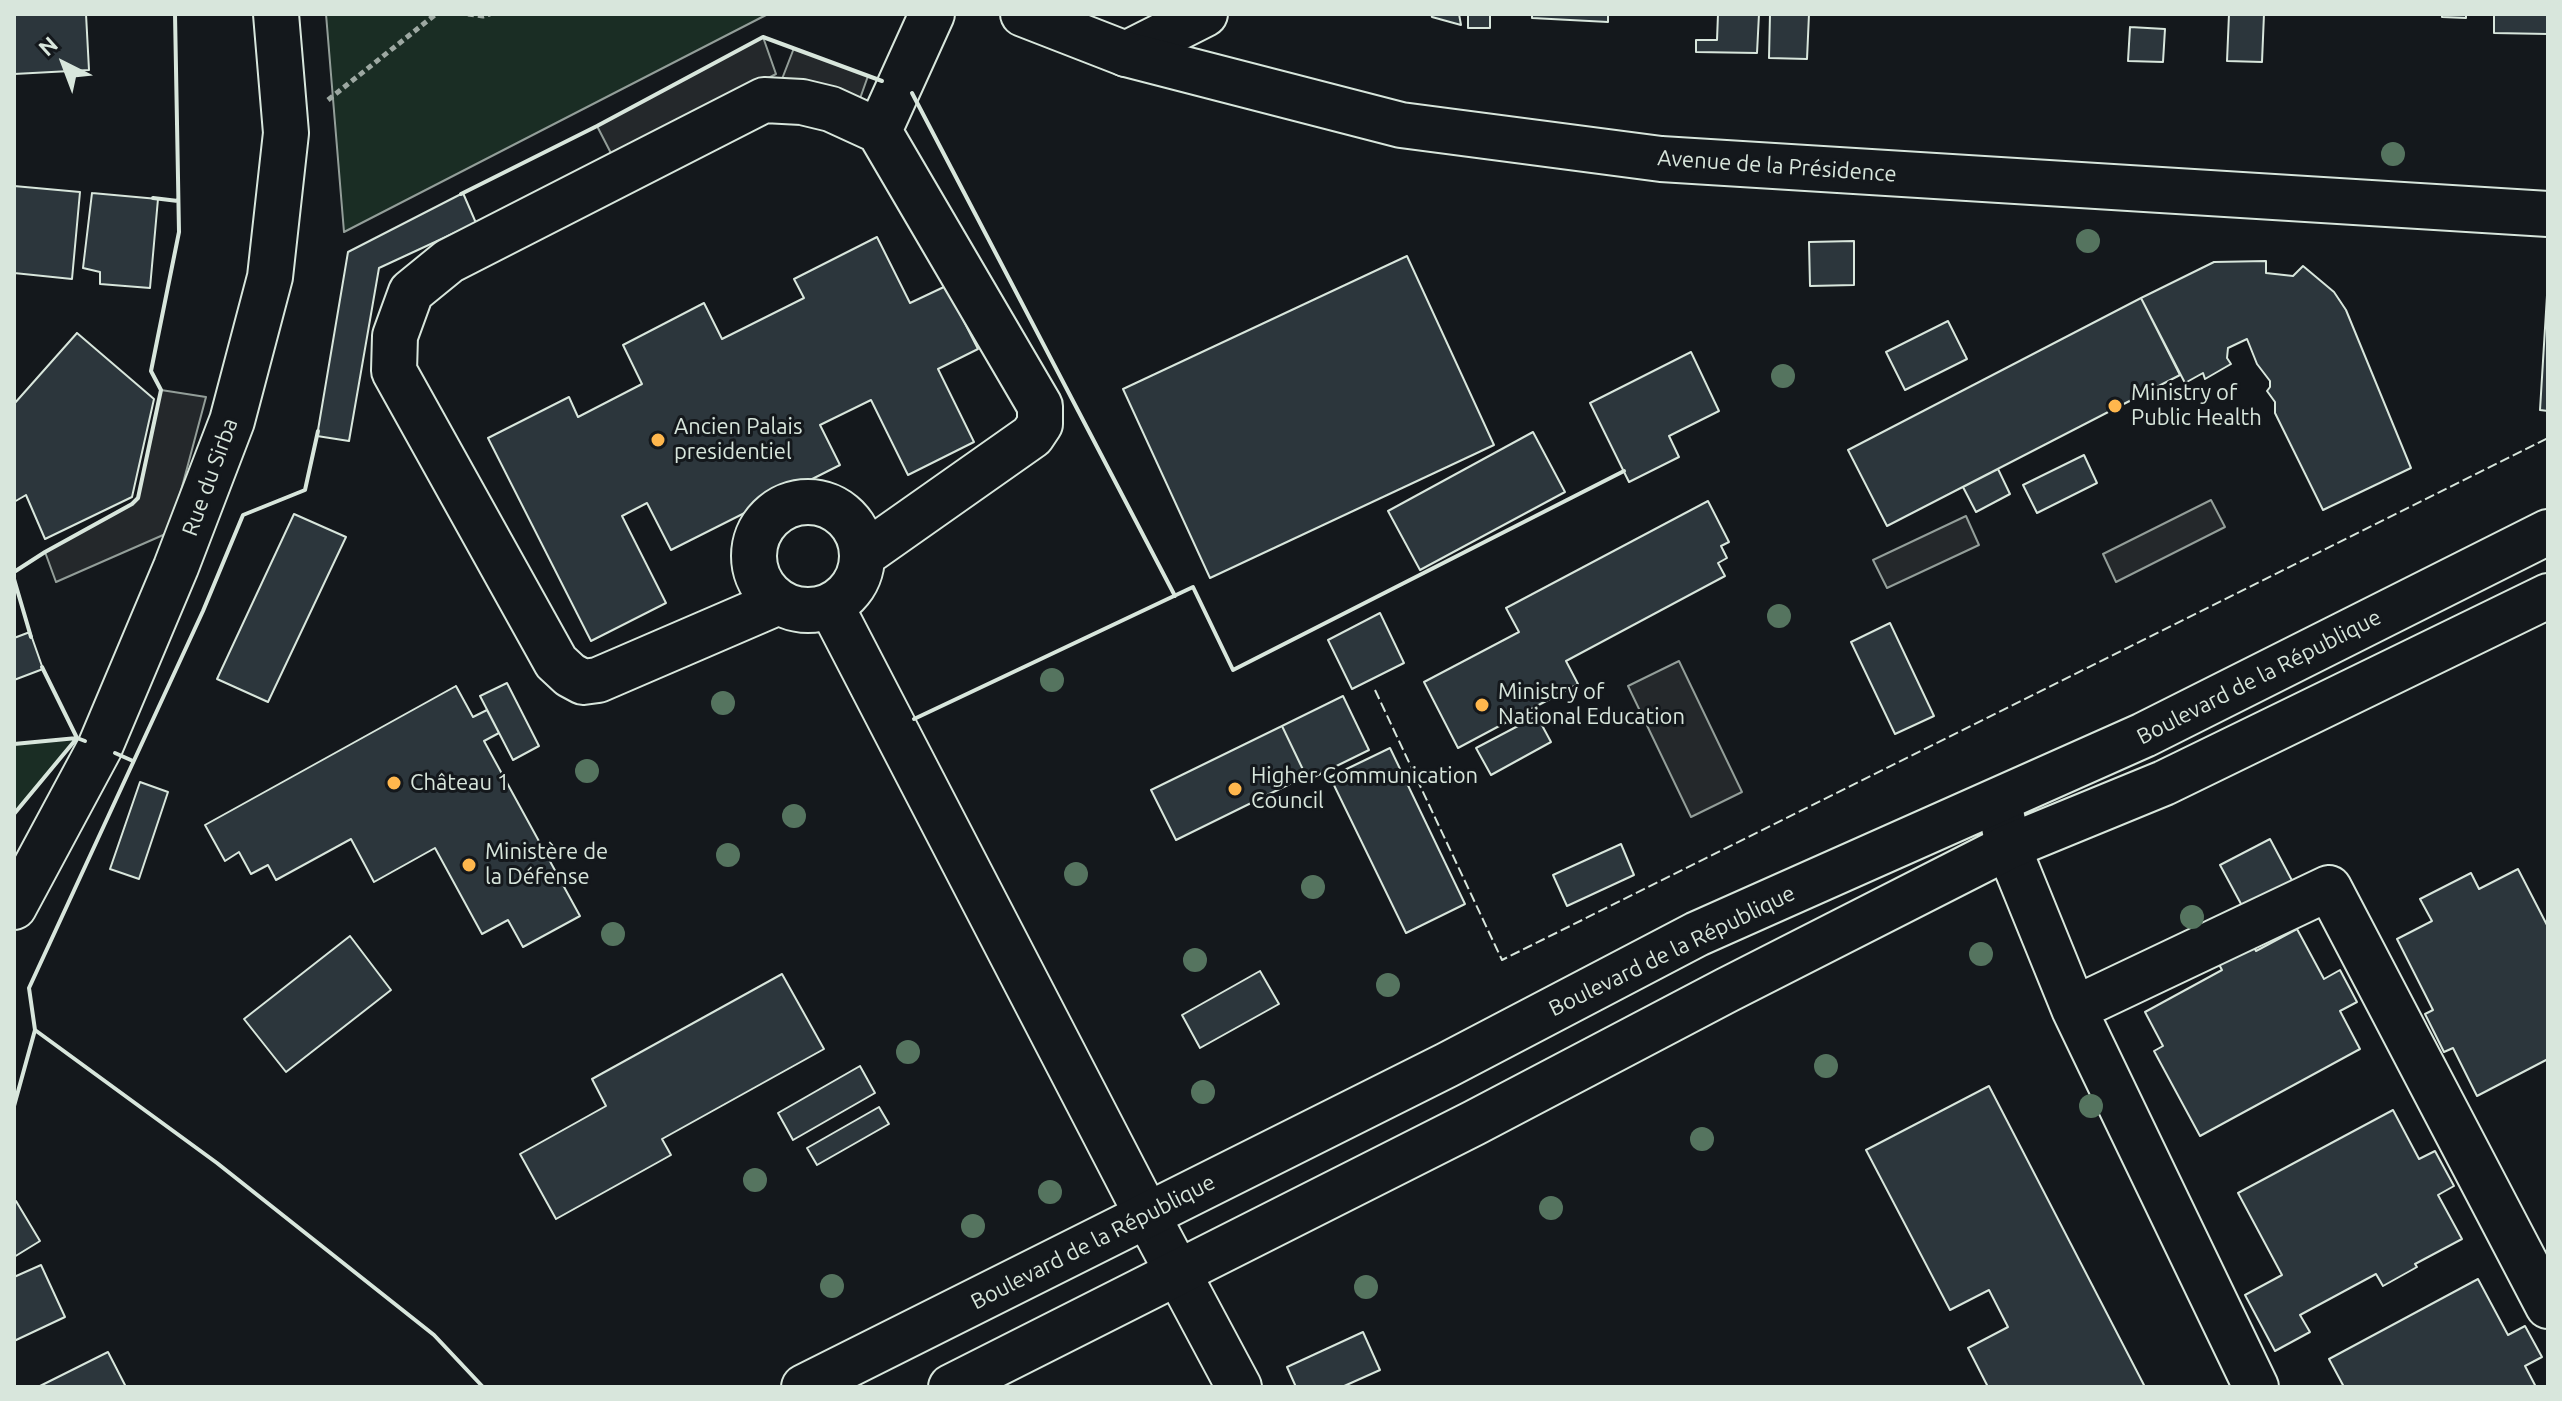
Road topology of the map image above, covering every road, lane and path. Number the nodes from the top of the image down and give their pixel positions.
1 (276, 14) edge
2 (436, 14) edge
3 (468, 14) edge
4 (490, 14) edge
5 (932, 14) edge
6 (1023, 14) edge
7 (1205, 14) edge
8 (1126, 54) junction
9 (879, 131) junction
10 (286, 133) junction
11 (2548, 214) edge
12 (2548, 532) edge
13 (863, 555) junction
14 (2548, 596) edge
15 (779, 602) junction
16 (831, 606) junction
17 (2144, 735) junction
18 (2164, 783) junction
19 (1999, 801) junction
20 (2008, 847) junction
21 (14, 907) edge
22 (1697, 934) junction
23 (1727, 990) junction
24 (2074, 1009) junction
25 (1447, 1065) junction
26 (1474, 1123) junction
27 (1147, 1215) junction
28 (1178, 1273) junction
29 (2548, 1306) edge
30 (804, 1387) edge
31 (951, 1387) edge
32 (1239, 1387) edge
33 (2256, 1387) edge

1 - 10 main road, Rue du Sirba
2 - 10 path
3 - 4 path
5 - 9 main road
6 - 8 main road, Avenue de la Présidence
7 - 8 main road
8 - 11 main road, Avenue de la Présidence
9 - 13 main road
9 - 15 main road
10 - 21 main road, Rue du Sirba
12 - 17 main road, Boulevard de la République
13 - 15 main road
13 - 16 main road
14 - 18 main road
15 - 16 main road
16 - 27 main road
17 - 18 main road
17 - 19 main road, Boulevard de la République
18 - 20 main road
19 - 20 main road
19 - 22 main road, Boulevard de la République
20 - 23 main road
20 - 24 main road
22 - 23 main road
22 - 25 main road, Boulevard de la République
23 - 26 main road
24 - 29 main road
24 - 33 main road
25 - 26 main road
25 - 27 main road, Boulevard de la République
26 - 28 main road
27 - 28 main road
27 - 30 main road, Boulevard de la République
28 - 31 main road
28 - 32 main road

